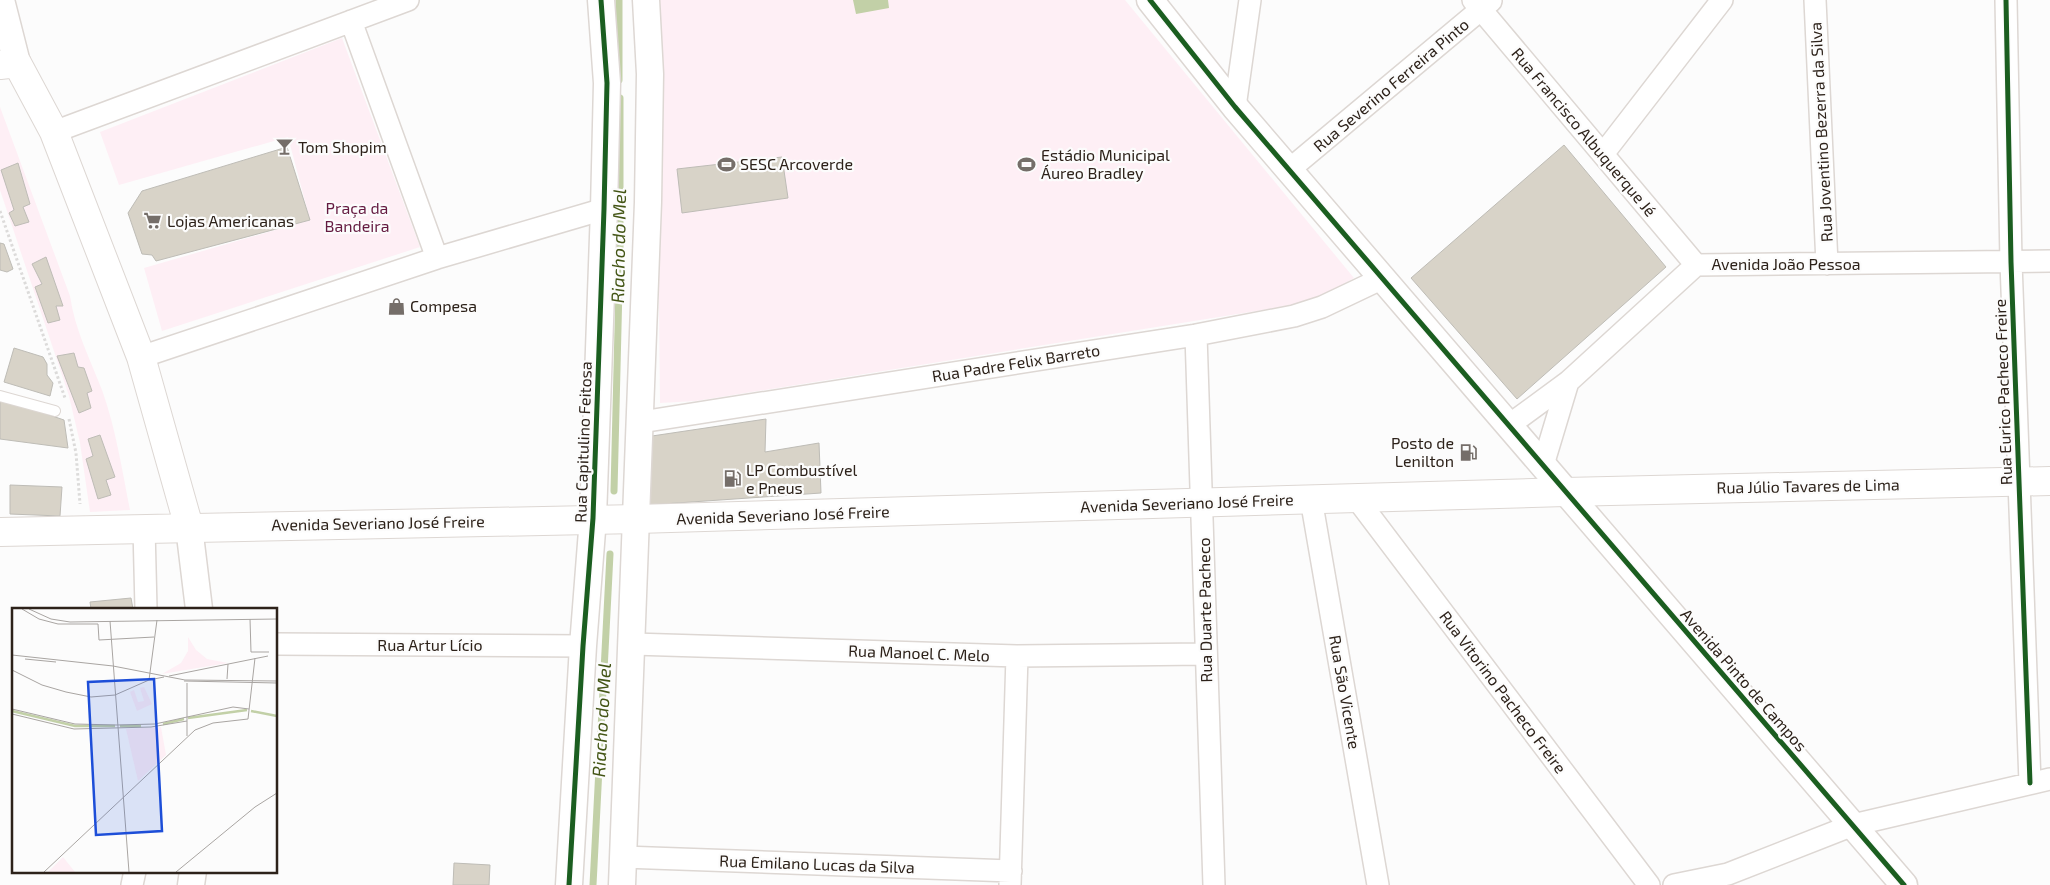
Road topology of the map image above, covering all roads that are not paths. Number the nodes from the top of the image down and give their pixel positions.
1 (1, 0) edge
2 (408, 0) edge
3 (601, 0) edge
4 (646, 0) edge
5 (1150, 0) edge
6 (1250, 0) edge
7 (1722, 0) edge
8 (1815, 0) edge
9 (2006, 0) edge
10 (1485, 2) edge
11 (351, 21) junction
12 (9, 64) edge
13 (1236, 107) junction
14 (54, 132) junction
15 (1603, 154) junction
16 (1290, 169) junction
17 (604, 209) junction
18 (437, 258) junction
19 (2050, 261) edge
20 (2011, 262) junction
21 (1827, 264) junction
22 (1696, 265) junction
23 (1383, 278) junction
24 (1196, 335) junction
25 (141, 358) junction
26 (1568, 382) junction
27 (0, 396) edge
28 (56, 411) dead end
29 (641, 422) junction
30 (1508, 426) junction
31 (1543, 465) junction
32 (2050, 481) edge
33 (2018, 482) junction
34 (1565, 492) junction
35 (1357, 499) junction
36 (1311, 500) junction
37 (1202, 503) junction
38 (593, 518) junction
39 (637, 519) junction
40 (189, 527) junction
41 (144, 528) junction
42 (0, 532) edge
43 (146, 608) edge
44 (199, 608) edge
45 (278, 644) edge
46 (632, 644) junction
47 (583, 646) junction
48 (1206, 654) junction
49 (1018, 656) junction
50 (2040, 781) edge
51 (1853, 825) junction
52 (623, 857) junction
53 (135, 872) edge
54 (193, 872) edge
55 (1010, 878) edge
56 (132, 885) edge
57 (191, 885) edge
58 (570, 885) edge
59 (622, 885) edge
60 (1214, 885) edge
61 (1378, 885) edge
62 (1649, 885) edge
63 (1674, 885) edge
64 (1904, 885) edge

1 - 12 street
2 - 11 street
3 - 17 street, Rua Capitulino Feitosa
4 - 29 street
5 - 13 street, Avenida Pinto de Campos
6 - 13 street
7 - 15 street
8 - 21 street, Rua Joventino Bezerra da Silva
9 - 20 street, Rua Eurico Pacheco Freire
10 - 15 street, Rua Francisco Albuquerque Jé
10 - 16 street, Rua Severino Ferreira Pinto
11 - 14 street
11 - 18 street
12 - 14 main road
13 - 16 street, Avenida Pinto de Campos
14 - 25 main road
15 - 22 street, Rua Francisco Albuquerque Jé
16 - 23 street, Avenida Pinto de Campos
17 - 18 street
17 - 38 street, Rua Capitulino Feitosa
18 - 25 street
19 - 20 street, Avenida João Pessoa
20 - 21 street, Avenida João Pessoa
20 - 33 street, Rua Eurico Pacheco Freire
21 - 22 street, Avenida João Pessoa
22 - 26 street, Avenida João Pessoa
23 - 24 street, Rua Padre Felix Barreto
23 - 30 street, Avenida Pinto de Campos
24 - 29 street, Rua Padre Felix Barreto
24 - 37 street, Rua Duarte Pacheco
25 - 40 main road
26 - 30 street, Avenida João Pessoa
26 - 31 street
27 - 28 lane
29 - 39 street
30 - 31 street, Avenida Pinto de Campos
31 - 34 street, Avenida Pinto de Campos
32 - 33 main road, Rua Júlio Tavares de Lima
33 - 34 main road, Rua Júlio Tavares de Lima
33 - 50 street, Rua Eurico Pacheco Freire
34 - 35 main road, Avenida Severiano José Freire
34 - 51 street, Avenida Pinto de Campos
35 - 36 main road, Avenida Severiano José Freire
35 - 62 street, Rua Vitorino Pacheco Freire
36 - 37 main road, Avenida Severiano José Freire
36 - 61 street, Rua São Vicente
37 - 39 main road, Avenida Severiano José Freire
37 - 48 street, Rua Duarte Pacheco
38 - 39 main road, Avenida Severiano José Freire
38 - 40 main road, Avenida Severiano José Freire
38 - 47 street, Rua Capitulino Feitosa
39 - 46 street
40 - 41 main road, Avenida Severiano José Freire
40 - 44 street
41 - 42 main road, Avenida Severiano José Freire
41 - 43 street
45 - 47 street, Rua Artur Lício
46 - 49 street, Rua Manoel C. Melo
46 - 52 street
47 - 58 street, Rua Capitulino Feitosa
48 - 49 street, Rua Manoel C. Melo
48 - 60 street, Rua Duarte Pacheco
49 - 55 street
50 - 51 street
51 - 63 street
51 - 64 street, Avenida Pinto de Campos
52 - 55 street, Rua Emilano Lucas da Silva
52 - 59 street
53 - 56 street
54 - 57 street

